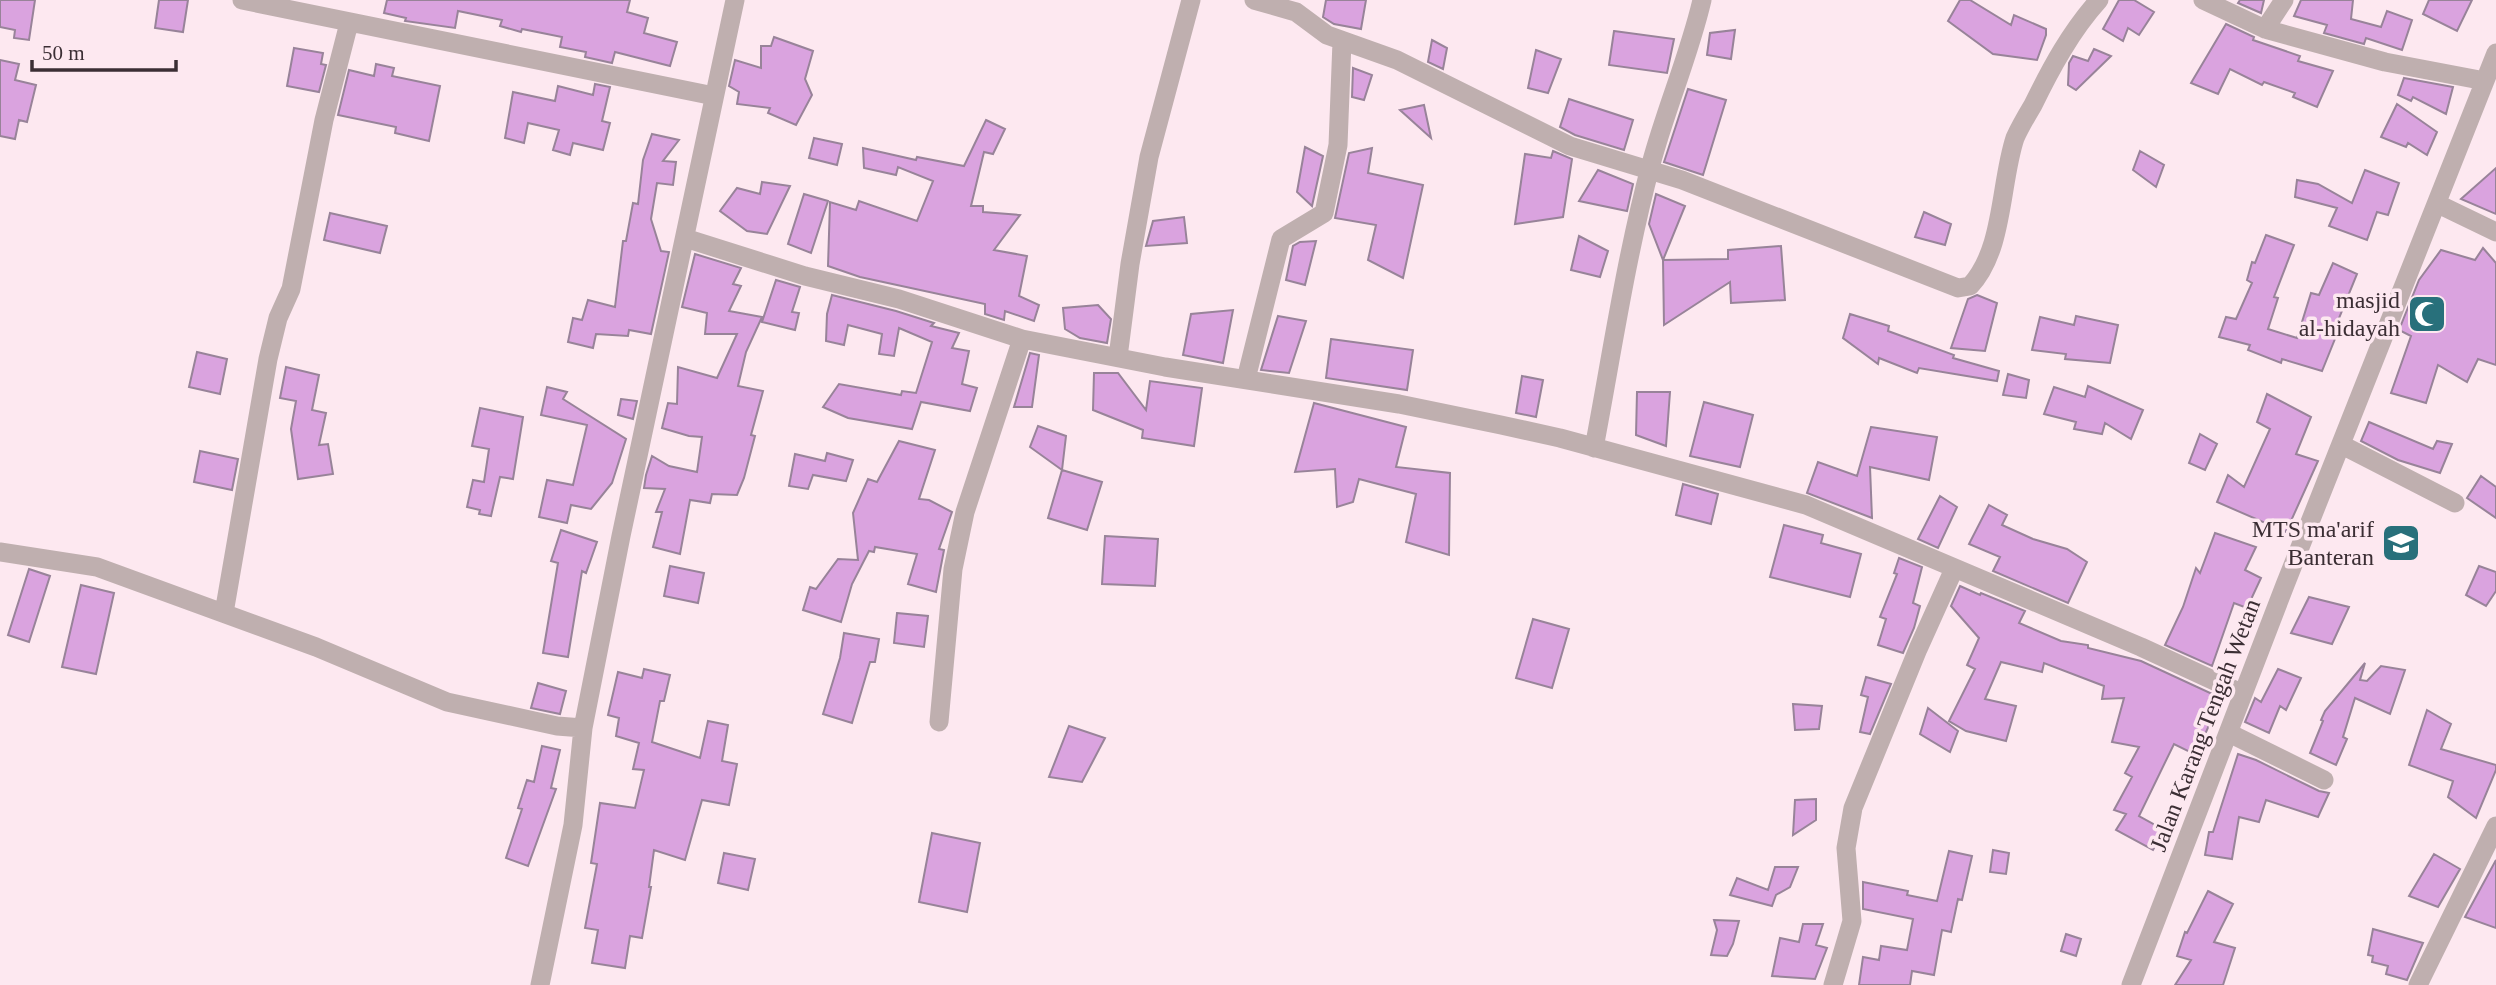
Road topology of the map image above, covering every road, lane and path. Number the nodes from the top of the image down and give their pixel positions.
1 (242, 0) edge
2 (735, 0) edge
3 (1191, 0) edge
4 (1254, 0) edge
5 (1702, 0) edge
6 (2099, 0) edge
7 (2203, 0) edge
8 (2284, 0) edge
9 (349, 23) junction
10 (2265, 29) junction
11 (1342, 41) junction
12 (2496, 53) edge
13 (2485, 81) junction
14 (714, 96) junction
15 (1649, 170) junction
16 (2438, 204) junction
17 (2496, 232) edge
18 (685, 238) junction
19 (1022, 339) junction
20 (1118, 357) junction
21 (1246, 379) junction
22 (2342, 444) junction
23 (1594, 448) junction
24 (2455, 503) dead end
25 (0, 552) edge
26 (1954, 569) junction
27 (224, 613) junction
28 (2243, 694) junction
29 (939, 722) dead end
30 (583, 728) junction
31 (2229, 733) junction
32 (2324, 780) dead end
33 (2496, 826) edge
34 (541, 985) edge
35 (1833, 985) edge
36 (2131, 985) edge
37 (2418, 985) edge

1 - 9 street
2 - 14 street
3 - 20 street
4 - 11 street
5 - 15 street
6 - 15 street
7 - 10 street
8 - 10 street
9 - 14 street
9 - 27 street
10 - 13 street
11 - 15 street
11 - 21 street
12 - 13 street, Jalan Karang Tengah Wetan
13 - 16 street, Jalan Karang Tengah Wetan
14 - 18 street
15 - 23 street
16 - 17 street
16 - 22 street, Jalan Karang Tengah Wetan
18 - 19 street
18 - 30 street
19 - 20 street
19 - 29 street
20 - 21 street
21 - 23 street
22 - 24 street
22 - 28 street, Jalan Karang Tengah Wetan
23 - 26 street
25 - 27 street
26 - 28 street
26 - 35 street
27 - 30 street
28 - 31 street, Jalan Karang Tengah Wetan
30 - 34 street
31 - 32 street
31 - 36 street, Jalan Karang Tengah Wetan
33 - 37 street

